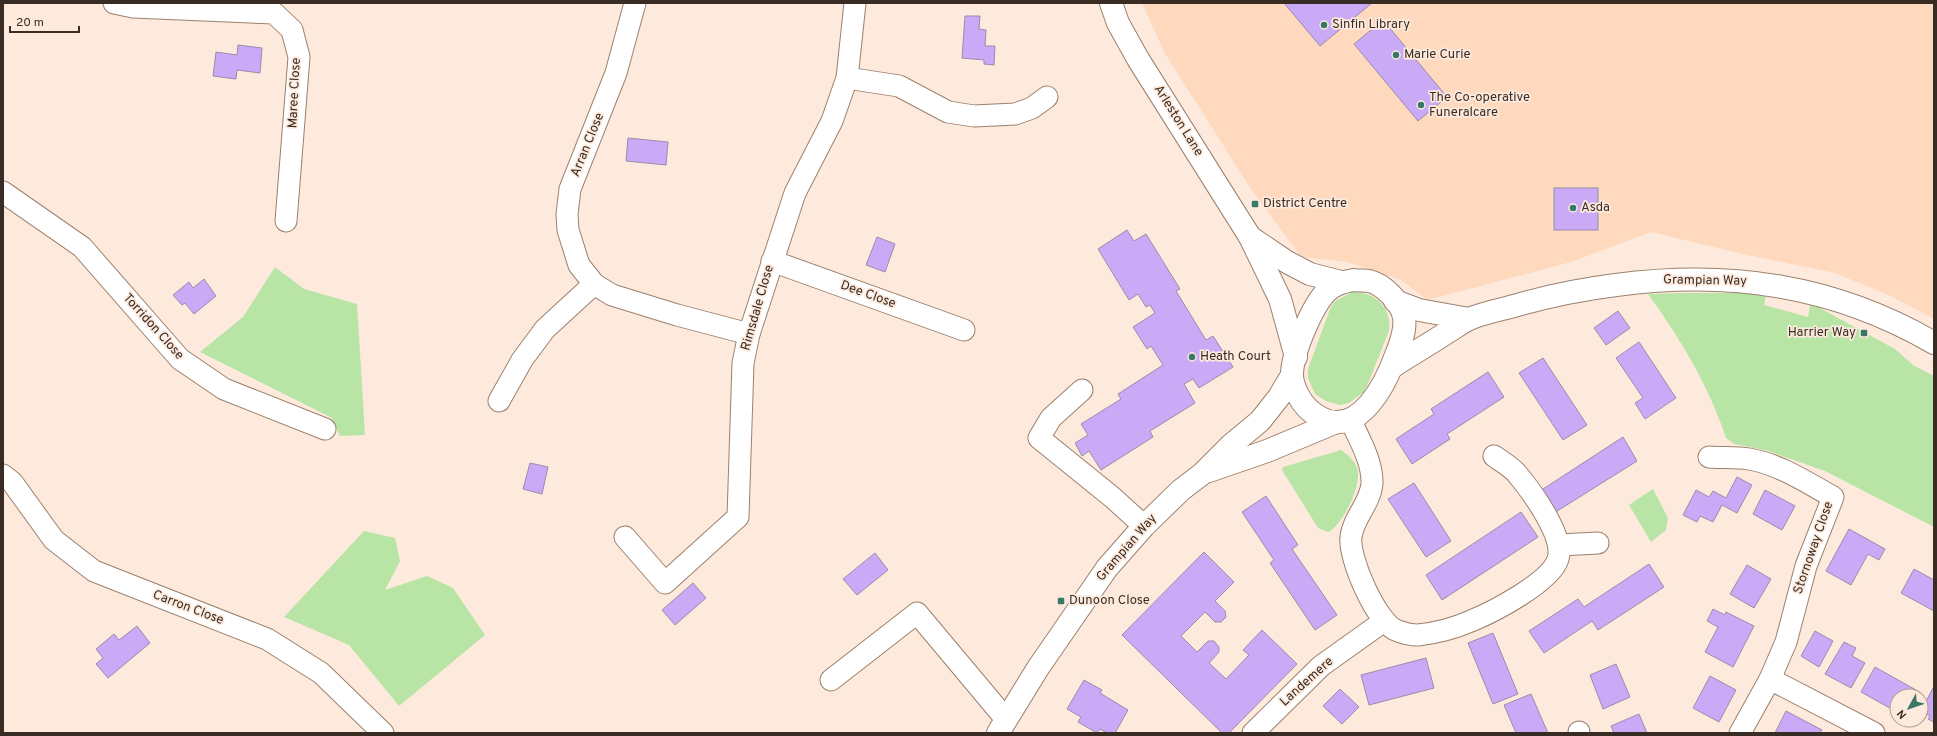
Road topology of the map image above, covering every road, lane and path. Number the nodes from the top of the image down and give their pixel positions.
1 (114, 3) edge
2 (635, 3) edge
3 (855, 3) edge
4 (1111, 3) edge
5 (848, 78) junction
6 (1047, 97) dead end
7 (3, 192) edge
8 (286, 221) dead end
9 (1250, 237) junction
10 (772, 261) junction
11 (1341, 282) junction
12 (594, 284) junction
13 (1395, 301) junction
14 (1469, 319) junction
15 (964, 330) dead end
16 (749, 334) junction
17 (1934, 343) edge
18 (1294, 366) junction
19 (1392, 367) junction
20 (1082, 390) dead end
21 (499, 401) dead end
22 (1342, 421) junction
23 (325, 429) dead end
24 (1494, 456) dead end
25 (1709, 457) dead end
26 (1202, 474) junction
27 (3, 475) edge
28 (1144, 526) junction
29 (625, 537) dead end
30 (1598, 542) dead end
31 (1560, 546) junction
32 (1384, 621) junction
33 (1770, 679) junction
34 (831, 680) dead end
35 (1002, 726) edge
36 (382, 733) edge
37 (1253, 733) edge
38 (1740, 733) edge
39 (1874, 733) edge

1 - 8 street, Maree Close
2 - 12 street, Arran Close
3 - 5 street, Rimsdale Close
4 - 9 street, Arleston Lane
5 - 6 street
5 - 10 street, Rimsdale Close
7 - 23 street, Torridon Close
9 - 11 street, Arleston Lane
9 - 18 street, Arleston Lane
10 - 15 street, Dee Close
10 - 16 street, Rimsdale Close
11 - 13 street
11 - 18 street
12 - 16 street, Arran Close
12 - 21 street
13 - 14 street, Grampian Way
13 - 19 street
14 - 17 street, Grampian Way
14 - 19 street, Grampian Way
16 - 29 street, Rimsdale Close
18 - 22 street
18 - 26 street, Grampian Way
19 - 22 street
20 - 28 street
22 - 26 street, Grampian Way
22 - 32 street
24 - 31 street
25 - 33 street, Stornoway Close
26 - 28 street, Grampian Way
27 - 36 street, Carron Close
28 - 35 street, Grampian Way
30 - 31 street
31 - 32 street
32 - 37 street, Landemere
33 - 38 street
33 - 39 street
34 - 35 street

